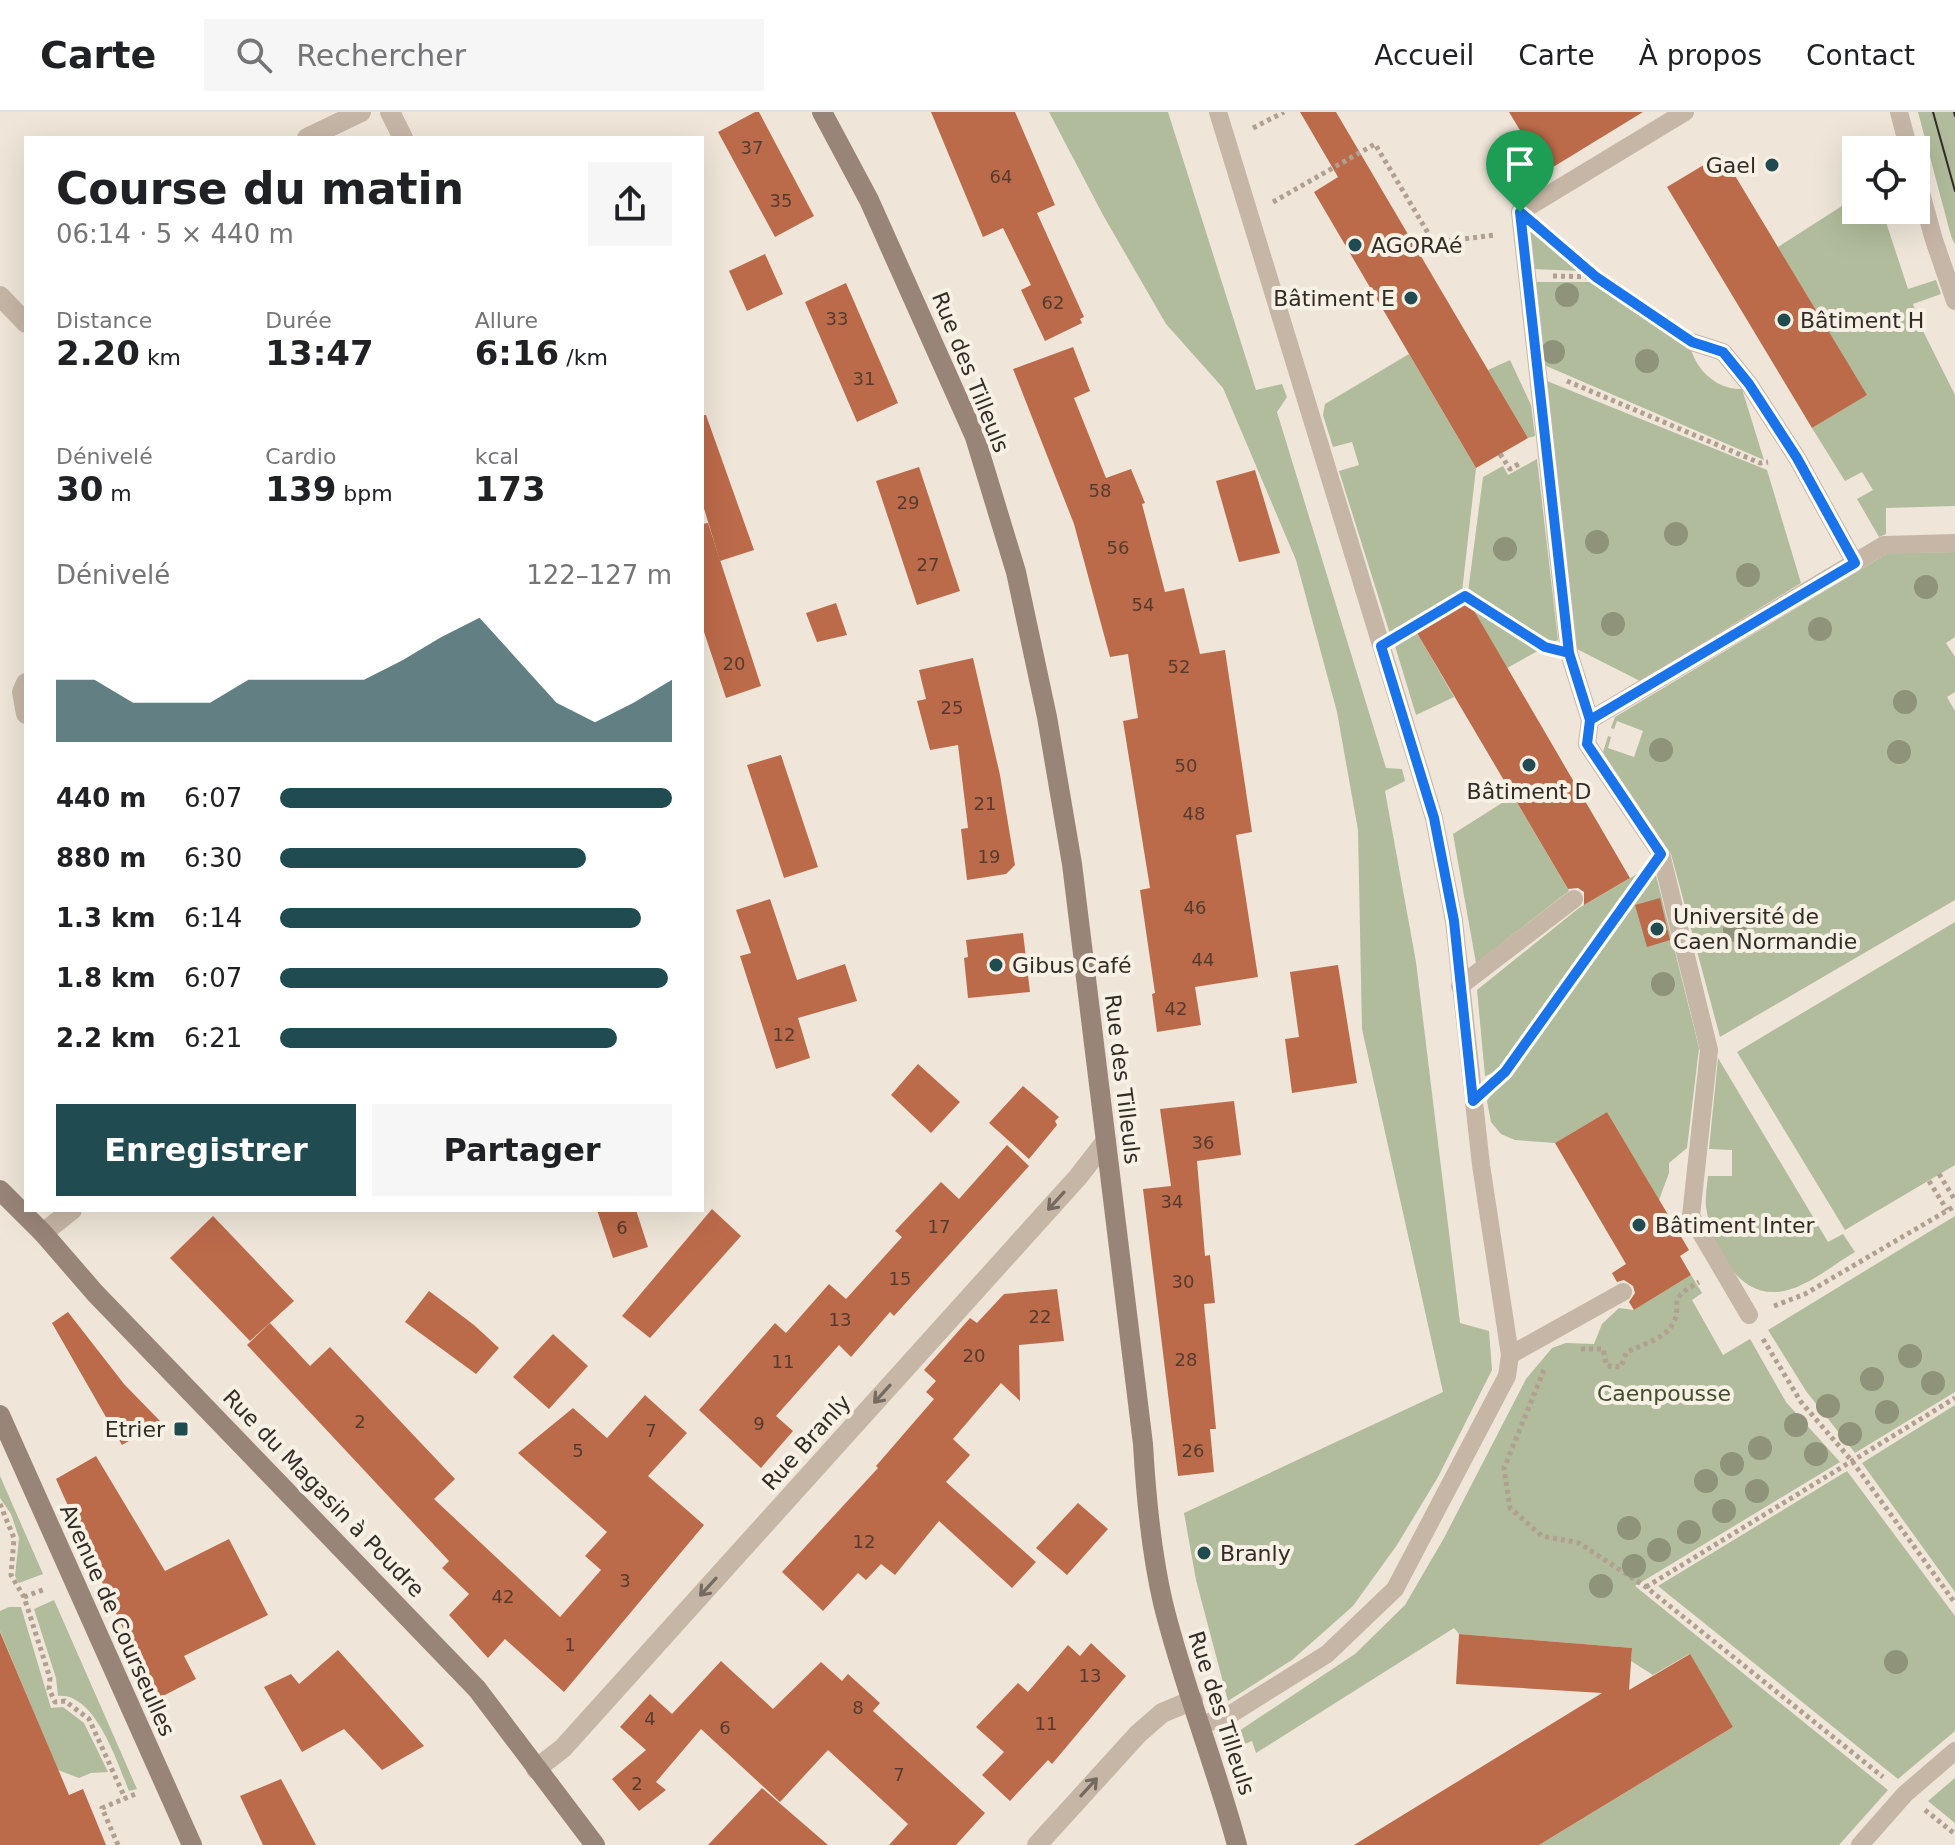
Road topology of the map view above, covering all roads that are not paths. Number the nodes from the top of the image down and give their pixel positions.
1 (361, 112) edge
2 (390, 112) edge
3 (822, 112) edge
4 (1218, 112) edge
5 (1685, 112) edge
6 (1899, 112) edge
7 (311, 136) edge
8 (402, 136) edge
9 (1905, 136) edge
10 (1930, 224) edge
11 (0, 296) edge
12 (1955, 301) edge
13 (24, 321) edge
14 (1692, 342) road end
15 (1955, 543) edge
16 (1855, 563) junction
17 (1590, 720) junction
18 (1574, 899) dead end
19 (1460, 986) junction
20 (1106, 1141) junction
21 (0, 1190) edge
22 (69, 1212) edge
23 (43, 1233) junction
24 (1623, 1292) dead end
25 (1749, 1315) road end
26 (1510, 1355) junction
27 (0, 1415) edge
28 (1193, 1700) junction
29 (1202, 1725) junction
30 (1955, 1751) edge
31 (536, 1769) junction
32 (192, 1845) edge
33 (595, 1845) edge
34 (1037, 1845) edge
35 (1237, 1845) edge
36 (1860, 1845) edge

1 - 7 street
2 - 8 street
3 - 20 street, Rue des Tilleuls
4 - 19 lane
5 - 17 lane
6 - 9 lane
10 - 12 lane
11 - 13 street
14 - 16 lane
15 - 16 lane
16 - 17 lane
17 - 25 lane
18 - 19 lane
19 - 26 lane
20 - 28 street, Rue des Tilleuls
20 -> 31 street, Rue Branly
21 - 23 street, Rue du Magasin à Poudre
22 - 23 street
23 - 31 street, Rue du Magasin à Poudre
24 - 26 lane
26 - 29 lane
27 - 32 street, Avenue de Courseulles
28 - 29 street, Rue des Tilleuls
34 -> 28 street
29 - 35 street, Rue des Tilleuls
30 - 36 lane
31 - 33 street, Rue du Magasin à Poudre

